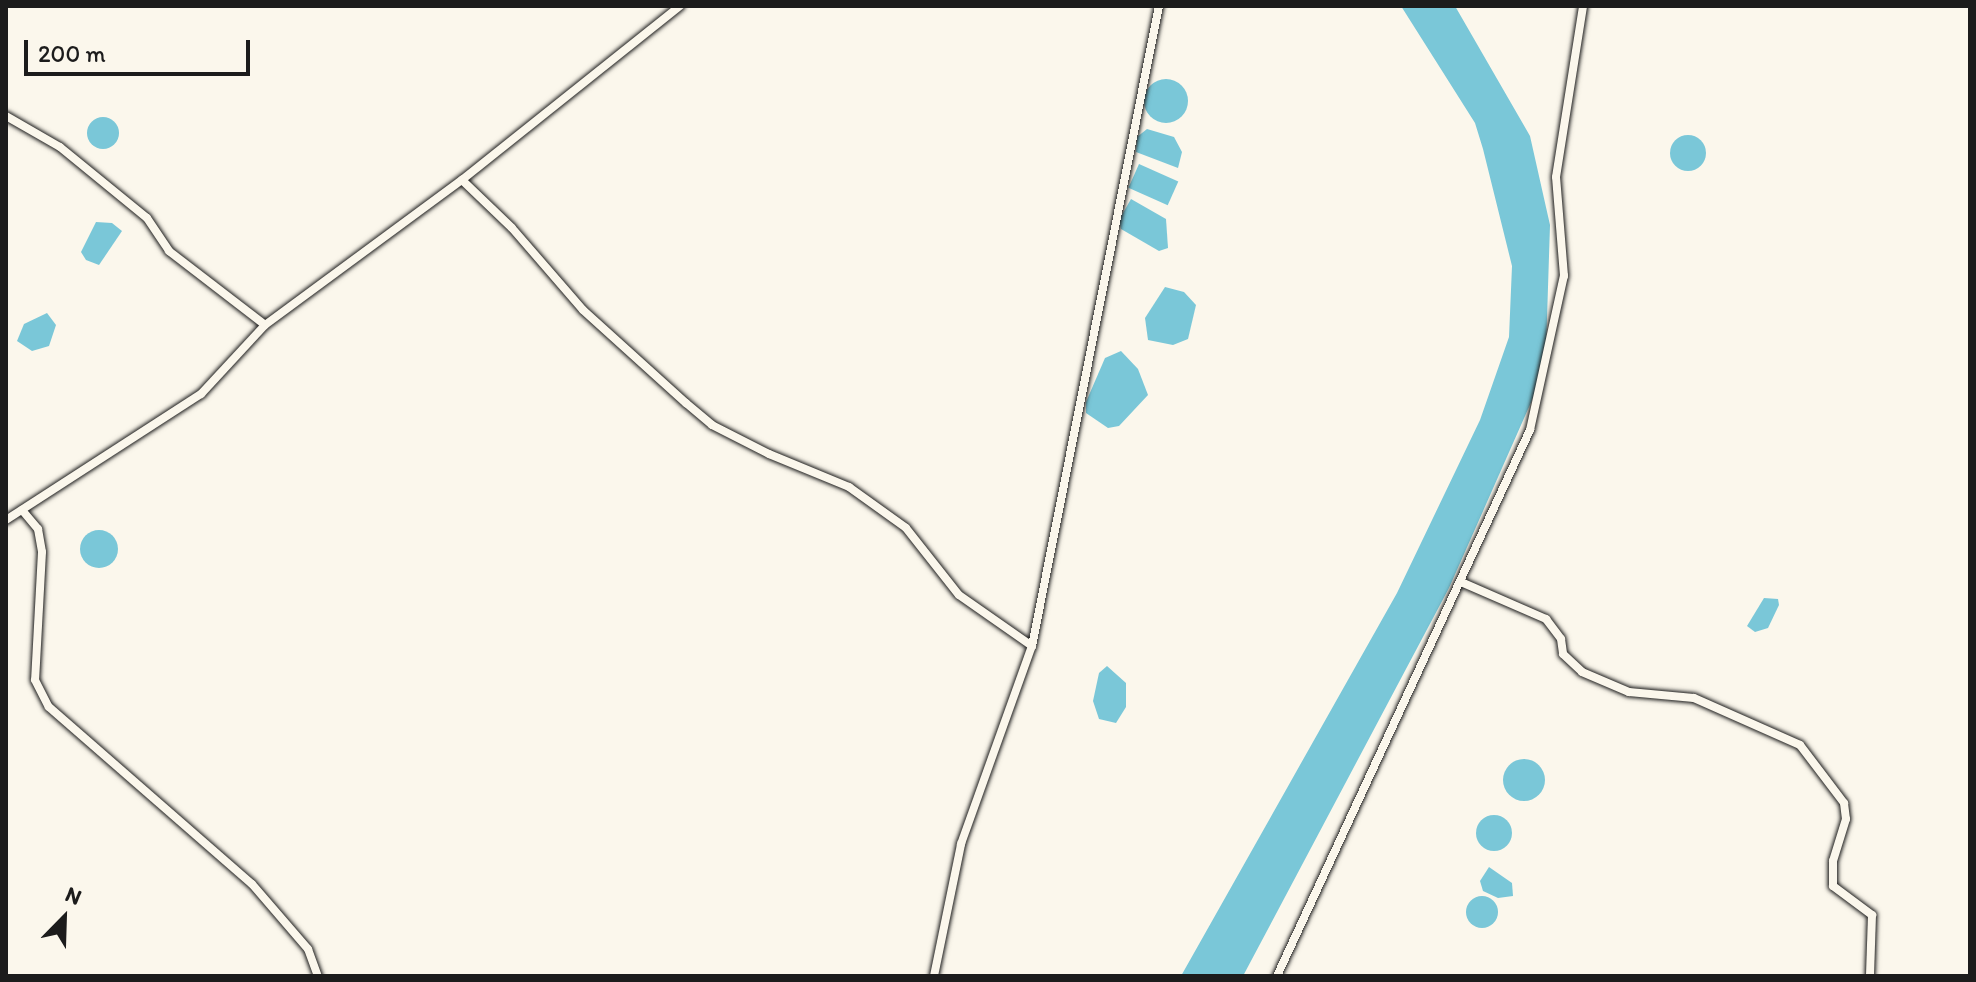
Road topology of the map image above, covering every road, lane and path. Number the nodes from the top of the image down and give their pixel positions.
1 (680, 6) edge
2 (1159, 6) edge
3 (1583, 6) edge
4 (6, 116) edge
5 (462, 180) junction
6 (265, 325) junction
7 (22, 510) junction
8 (6, 520) edge
9 (1461, 582) junction
10 (1032, 646) junction
11 (318, 976) edge
12 (934, 976) edge
13 (1277, 976) edge
14 (1870, 976) edge

1 - 5 street
2 - 10 street
3 - 9 street
4 - 6 street
5 - 6 street
5 - 10 street
6 - 7 street
7 - 8 street
7 - 11 street
9 - 13 street
9 - 14 street
10 - 12 street

